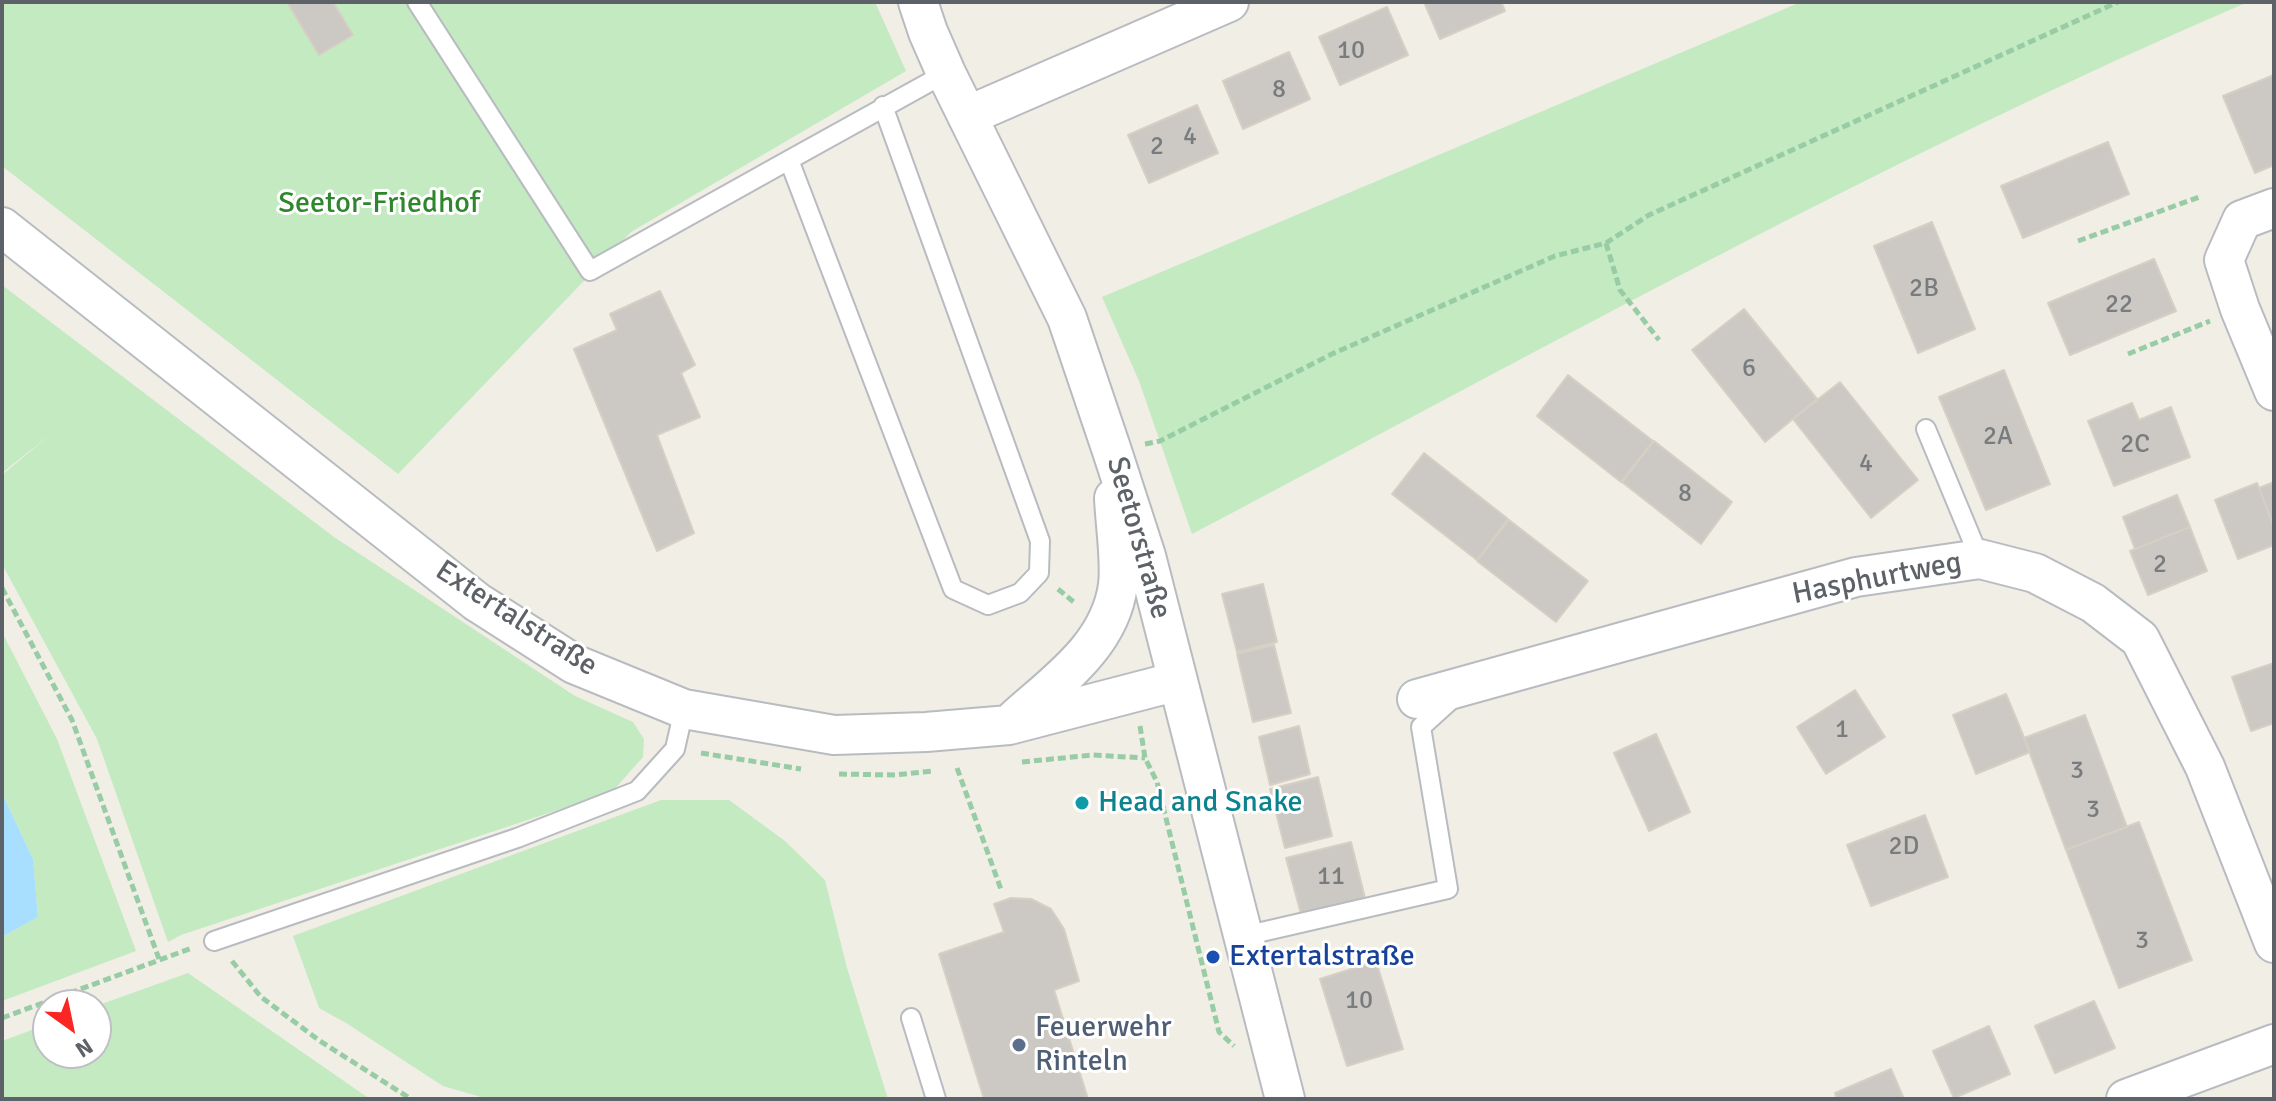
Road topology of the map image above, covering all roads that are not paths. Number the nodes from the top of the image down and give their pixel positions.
1 (417, 2) edge
2 (918, 2) edge
3 (1229, 2) edge
4 (946, 73) junction
5 (883, 106) junction
6 (967, 116) junction
7 (789, 160) junction
8 (2274, 208) edge
9 (2, 227) edge
10 (2274, 391) edge
11 (1926, 429) dead end
12 (1112, 451) junction
13 (1980, 559) junction
14 (1178, 681) junction
15 (1470, 684) junction
16 (1417, 699) dead end
17 (684, 709) junction
18 (1009, 725) junction
19 (1244, 936) junction
20 (214, 941) road end
21 (2274, 943) edge
22 (911, 1018) dead end
23 (2274, 1044) edge
24 (936, 1099) edge
25 (1285, 1099) edge
26 (2126, 1099) edge

1 - 7 lane
2 - 4 street, Seetorstraße
3 - 6 street
4 - 5 lane
4 - 6 street, Seetorstraße
5 - 7 lane
5 - 7 lane
6 - 12 street, Seetorstraße
8 - 10 street
9 - 17 street, Extertalstraße
11 - 13 lane
12 - 14 street, Seetorstraße
12 - 18 street
13 - 15 street, Hasphurtweg
13 - 21 street, Hasphurtweg
14 - 18 street, Extertalstraße
14 - 19 street, Seetorstraße
15 - 16 street, Hasphurtweg
15 - 19 lane
17 - 18 street, Extertalstraße
17 - 20 lane
19 - 25 street, Seetorstraße
22 - 24 lane
23 - 26 street

